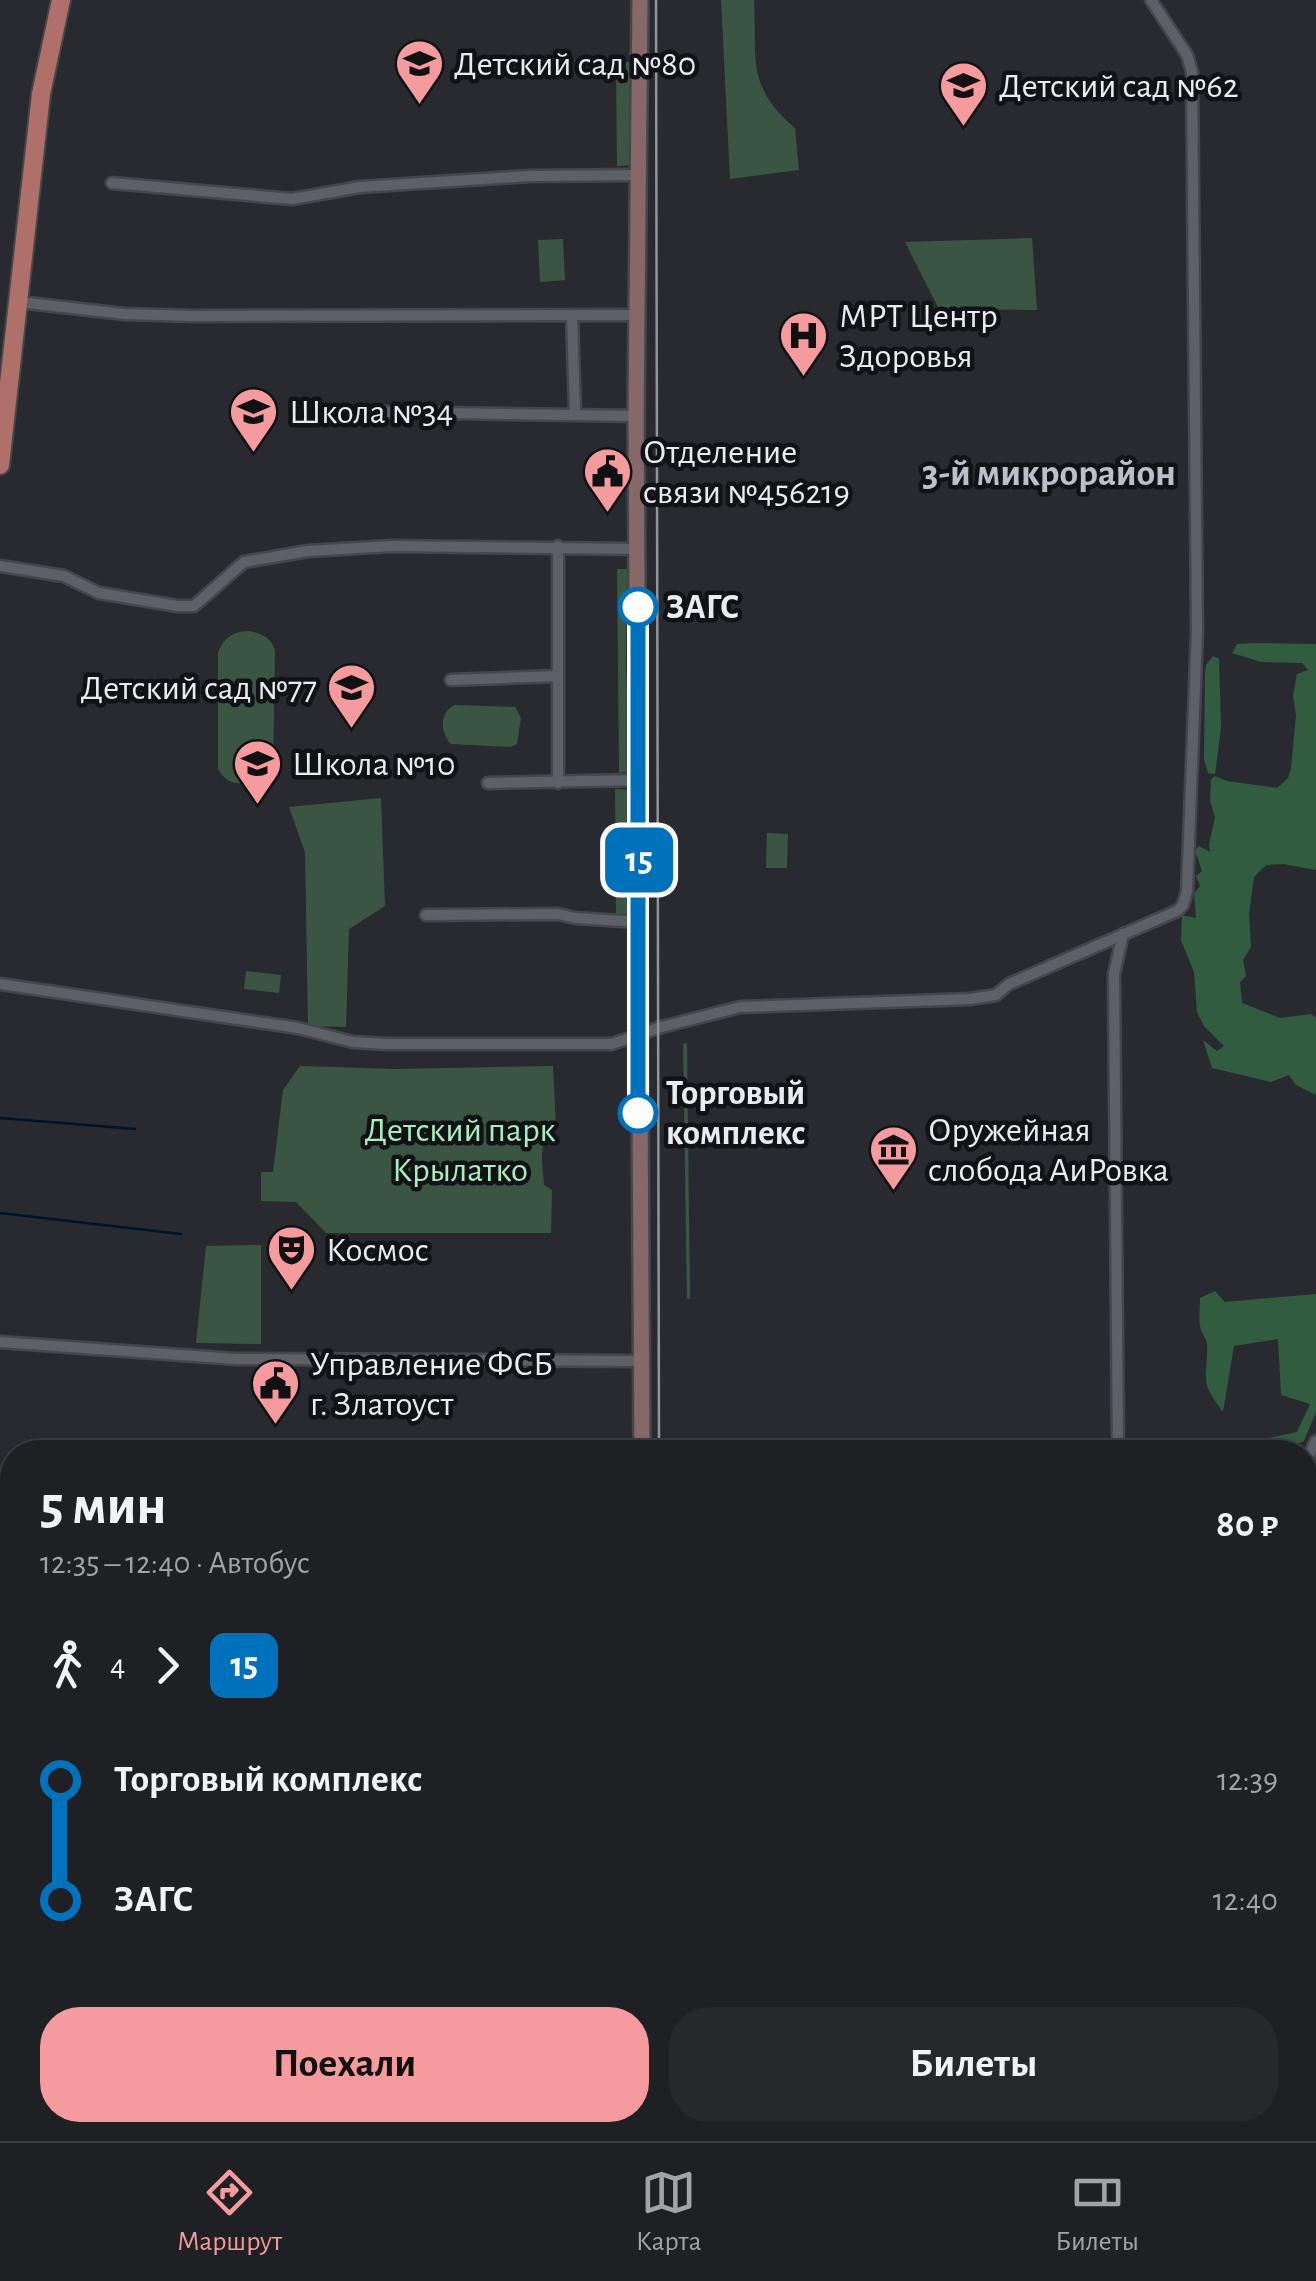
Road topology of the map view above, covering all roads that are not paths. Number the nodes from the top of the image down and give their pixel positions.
1 (61, 0) edge
2 (640, 0) edge
3 (1152, 0) edge
4 (638, 175) junction
5 (112, 183) dead end
6 (20, 302) junction
7 (637, 315) junction
8 (572, 316) junction
9 (383, 412) dead end
10 (575, 414) junction
11 (636, 416) junction
12 (0, 465) edge
13 (558, 546) junction
14 (637, 549) junction
15 (0, 566) edge
16 (558, 676) junction
17 (451, 680) dead end
18 (640, 780) junction
19 (488, 783) dead end
20 (558, 783) junction
21 (426, 915) dead end
22 (639, 922) junction
23 (1124, 934) junction
24 (0, 984) edge
25 (639, 1036) junction
26 (0, 1342) edge
27 (640, 1361) junction
28 (642, 1440) edge
29 (1118, 1440) edge

1 - 6 main road
2 - 4 main road
3 - 23 street
4 - 5 street
4 - 7 main road
6 - 8 street
6 - 12 main road
7 - 8 street
7 - 11 main road
8 - 10 street
9 - 10 street
10 - 11 street
11 - 14 main road
13 - 14 street
13 - 15 street
13 - 16 street
14 - 18 main road
16 - 17 street
16 - 20 street
18 - 20 street
18 - 22 main road
19 - 20 street
21 - 22 street
22 - 25 main road
23 - 25 street
23 - 29 street
24 - 25 street
25 - 27 main road
26 - 27 street
27 - 28 main road

